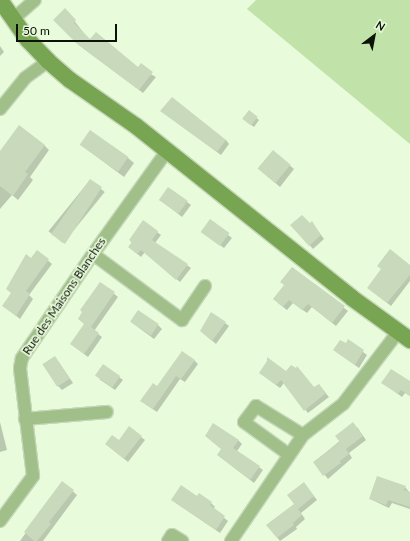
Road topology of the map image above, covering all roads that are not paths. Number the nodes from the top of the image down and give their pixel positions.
1 (0, 0) edge
2 (35, 0) edge
3 (12, 20) junction
4 (48, 61) junction
5 (0, 109) edge
6 (167, 151) junction
7 (93, 254) junction
8 (205, 286) dead end
9 (404, 336) edge
10 (107, 412) dead end
11 (25, 420) junction
12 (303, 435) junction
13 (288, 454) junction
14 (0, 521) edge
15 (168, 541) edge
16 (182, 541) edge
17 (231, 541) edge

1 - 3 street
2 - 3 street
3 - 4 street
4 - 5 street
4 - 6 street
6 - 7 street, Rue des Maisons Blanches
6 - 9 street
7 - 8 street
7 - 11 street, Rue des Maisons Blanches
9 - 12 street
10 - 11 street
11 - 14 street, Rue des Maisons Blanches
12 - 13 street
12 - 13 street
13 - 17 street
15 - 16 street

